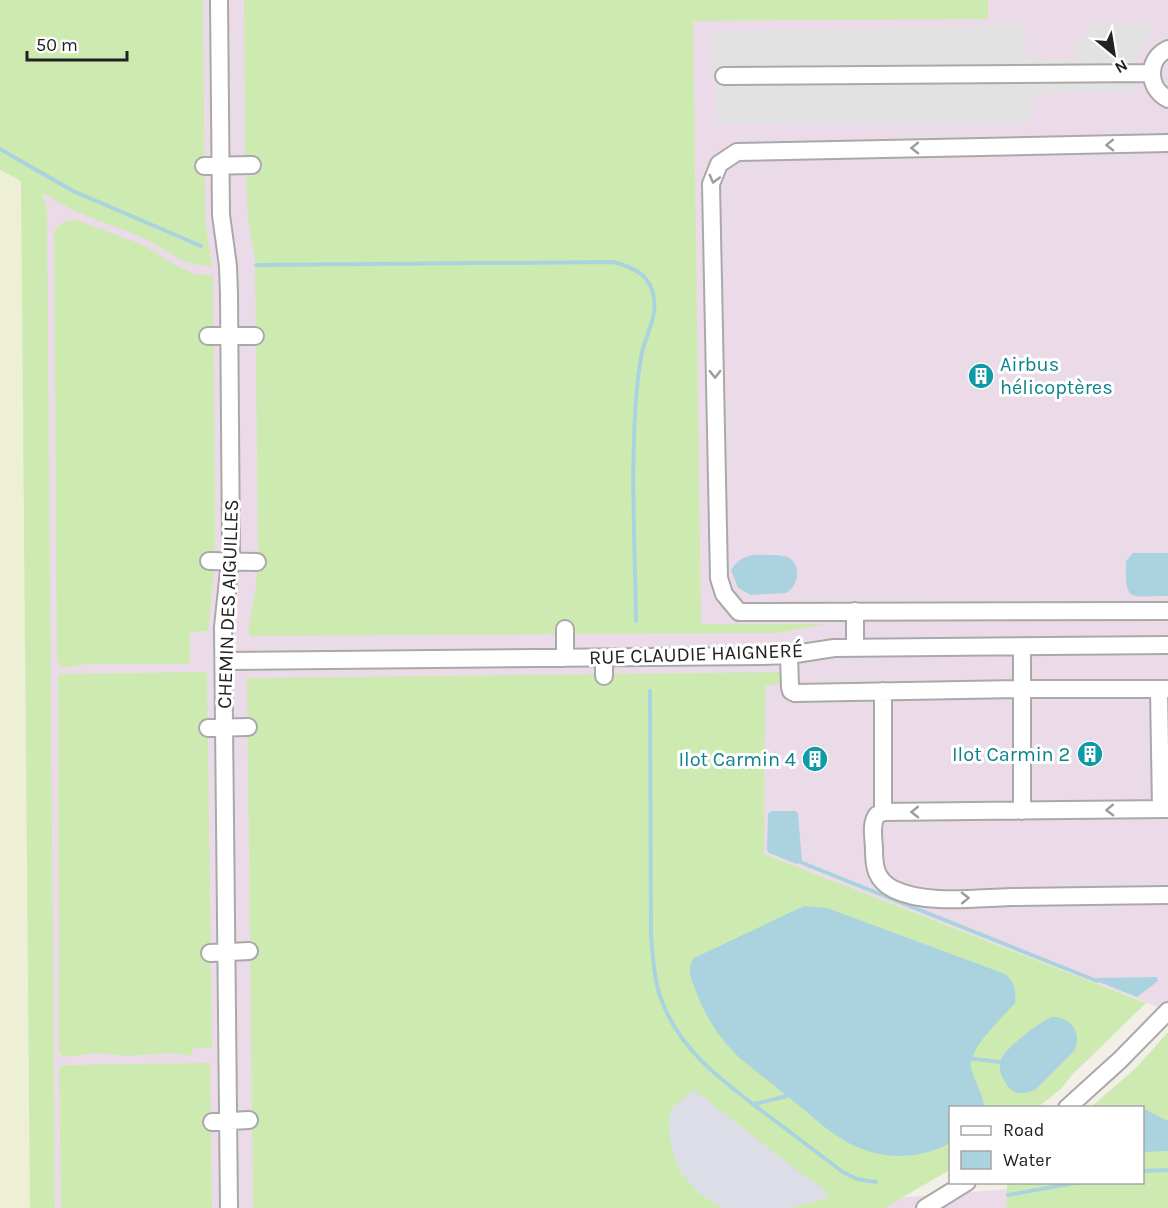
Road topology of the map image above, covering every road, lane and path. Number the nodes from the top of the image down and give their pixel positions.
1 (219, 0) edge
2 (1168, 49) edge
3 (1151, 73) junction
4 (724, 76) dead end
5 (1168, 99) edge
6 (1168, 143) edge
7 (252, 165) dead end
8 (212, 166) junction
9 (208, 336) dead end
10 (230, 336) junction
11 (255, 336) dead end
12 (209, 561) dead end
13 (231, 561) junction
14 (257, 562) dead end
15 (855, 611) junction
16 (1168, 611) edge
17 (565, 629) dead end
18 (1168, 645) edge
19 (1022, 646) junction
20 (855, 648) junction
21 (789, 655) junction
22 (565, 658) junction
23 (604, 658) junction
24 (224, 661) junction
25 (604, 675) dead end
26 (1022, 689) junction
27 (1164, 689) edge
28 (883, 691) junction
29 (248, 727) dead end
30 (216, 728) junction
31 (1164, 809) edge
32 (1022, 811) junction
33 (883, 812) junction
34 (1168, 895) edge
35 (249, 951) dead end
36 (218, 952) junction
37 (1168, 1011) edge
38 (1067, 1106) edge
39 (249, 1120) dead end
40 (220, 1122) junction
41 (964, 1184) edge
42 (229, 1208) edge
43 (927, 1208) edge

1 - 8 street, CHEMIN DES AIGUILLES
2 - 3 street
3 - 4 street
3 - 5 street
6 -> 15 street
7 - 8 street
8 - 10 street, CHEMIN DES AIGUILLES
9 - 10 street
10 - 11 street
10 - 13 street, CHEMIN DES AIGUILLES
12 - 13 street
13 - 14 street
13 - 24 street, CHEMIN DES AIGUILLES
15 - 16 street
15 - 20 street
17 - 22 street
18 - 19 street, RUE CLAUDIE HAIGNERÉ
19 - 20 street, RUE CLAUDIE HAIGNERÉ
19 - 26 street
20 - 21 street, RUE CLAUDIE HAIGNERÉ
21 - 23 street, RUE CLAUDIE HAIGNERÉ
21 - 28 street
22 - 23 street, RUE CLAUDIE HAIGNERÉ
22 - 24 street, RUE CLAUDIE HAIGNERÉ
23 - 25 street
24 - 30 street, CHEMIN DES AIGUILLES
26 - 27 street
26 - 28 street
26 - 32 street
27 - 31 street
28 - 33 street
29 - 30 street
30 - 36 street, CHEMIN DES AIGUILLES
31 -> 32 street
32 -> 33 street
33 -> 34 street
35 - 36 street
36 - 40 street, CHEMIN DES AIGUILLES
37 - 38 street
39 - 40 street
40 - 42 street, CHEMIN DES AIGUILLES
41 - 43 street

